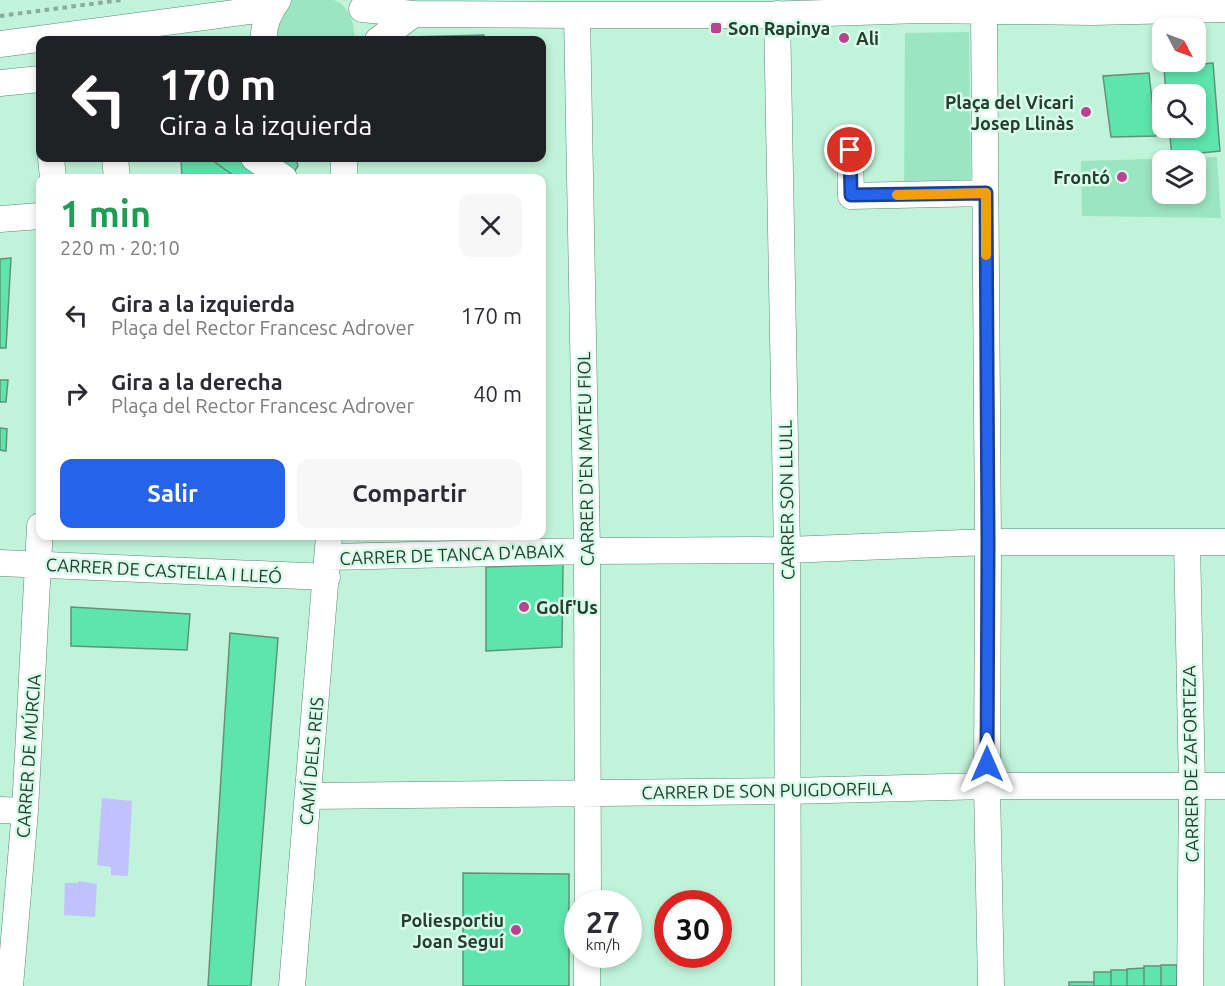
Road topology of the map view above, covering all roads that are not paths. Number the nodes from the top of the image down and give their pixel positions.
1 (275, 4) edge
2 (359, 5) edge
3 (1091, 6) edge
4 (767, 9) edge
5 (1225, 9) edge
6 (984, 10) junction
7 (414, 14) junction
8 (577, 15) junction
9 (55, 36) edge
10 (264, 36) edge
11 (368, 36) edge
12 (384, 36) edge
13 (36, 39) edge
14 (0, 44) edge
15 (36, 79) edge
16 (0, 83) edge
17 (850, 150) dead end
18 (260, 162) edge
19 (278, 174) edge
20 (986, 193) junction
21 (36, 216) edge
22 (0, 219) edge
23 (39, 540) edge
24 (988, 542) junction
25 (1187, 542) junction
26 (1225, 542) edge
27 (587, 550) junction
28 (787, 550) junction
29 (328, 556) edge
30 (0, 563) edge
31 (38, 564) junction
32 (987, 786) junction
33 (1192, 786) junction
34 (1225, 786) edge
35 (788, 791) junction
36 (588, 792) junction
37 (308, 796) junction
38 (0, 810) edge
39 (25, 811) junction
40 (588, 890) edge
41 (587, 968) edge
42 (10, 986) edge
43 (292, 986) edge
44 (587, 986) edge
45 (788, 986) edge
46 (991, 986) edge
47 (1190, 986) edge

1 - 9 street
1 - 10 street
2 - 7 street
2 - 11 street
3 - 5 street
3 - 6 street
4 - 6 street
4 - 8 street
4 - 28 street, CARRER SON LLULL
6 - 20 street
7 - 8 street
7 - 12 street
8 - 27 street, CARRER D'EN MATEU FIOL
13 - 14 street
15 - 16 street
17 - 20 street
18 - 19 street
20 - 24 street
21 - 22 street
23 - 31 street, CARRER DE MÚRCIA
24 - 25 street, CARRER DE TANCA D'ABAIX
24 - 28 street, CARRER DE TANCA D'ABAIX
24 - 32 street
25 - 26 street, CARRER DE TANCA D'ABAIX
25 - 33 street, CARRER DE ZAFORTEZA
27 - 28 street, CARRER DE TANCA D'ABAIX
27 - 29 street, CARRER DE TANCA D'ABAIX
27 - 36 street, CARRER D'EN MATEU FIOL
28 - 35 street, CARRER SON LLULL
29 - 31 street, CARRER DE CASTELLA I LLEÓ
29 - 37 street, CAMÍ DELS REIS
30 - 31 street, CARRER DE CASTELLA I LLEÓ
31 - 39 street, CARRER DE MÚRCIA
32 - 33 street, CARRER DE SON PUIGDORFILA
32 - 35 street, CARRER DE SON PUIGDORFILA
32 - 46 street
33 - 34 street, CARRER DE SON PUIGDORFILA
33 - 47 street, CARRER DE ZAFORTEZA
35 - 36 street, CARRER DE SON PUIGDORFILA
35 - 45 street, CARRER SON LLULL
36 - 37 street, CARRER DE SON PUIGDORFILA
36 - 40 street, CARRER D'EN MATEU FIOL
37 - 43 street, CAMÍ DELS REIS
38 - 39 street
39 - 42 street, CARRER DE MÚRCIA
41 - 44 street

